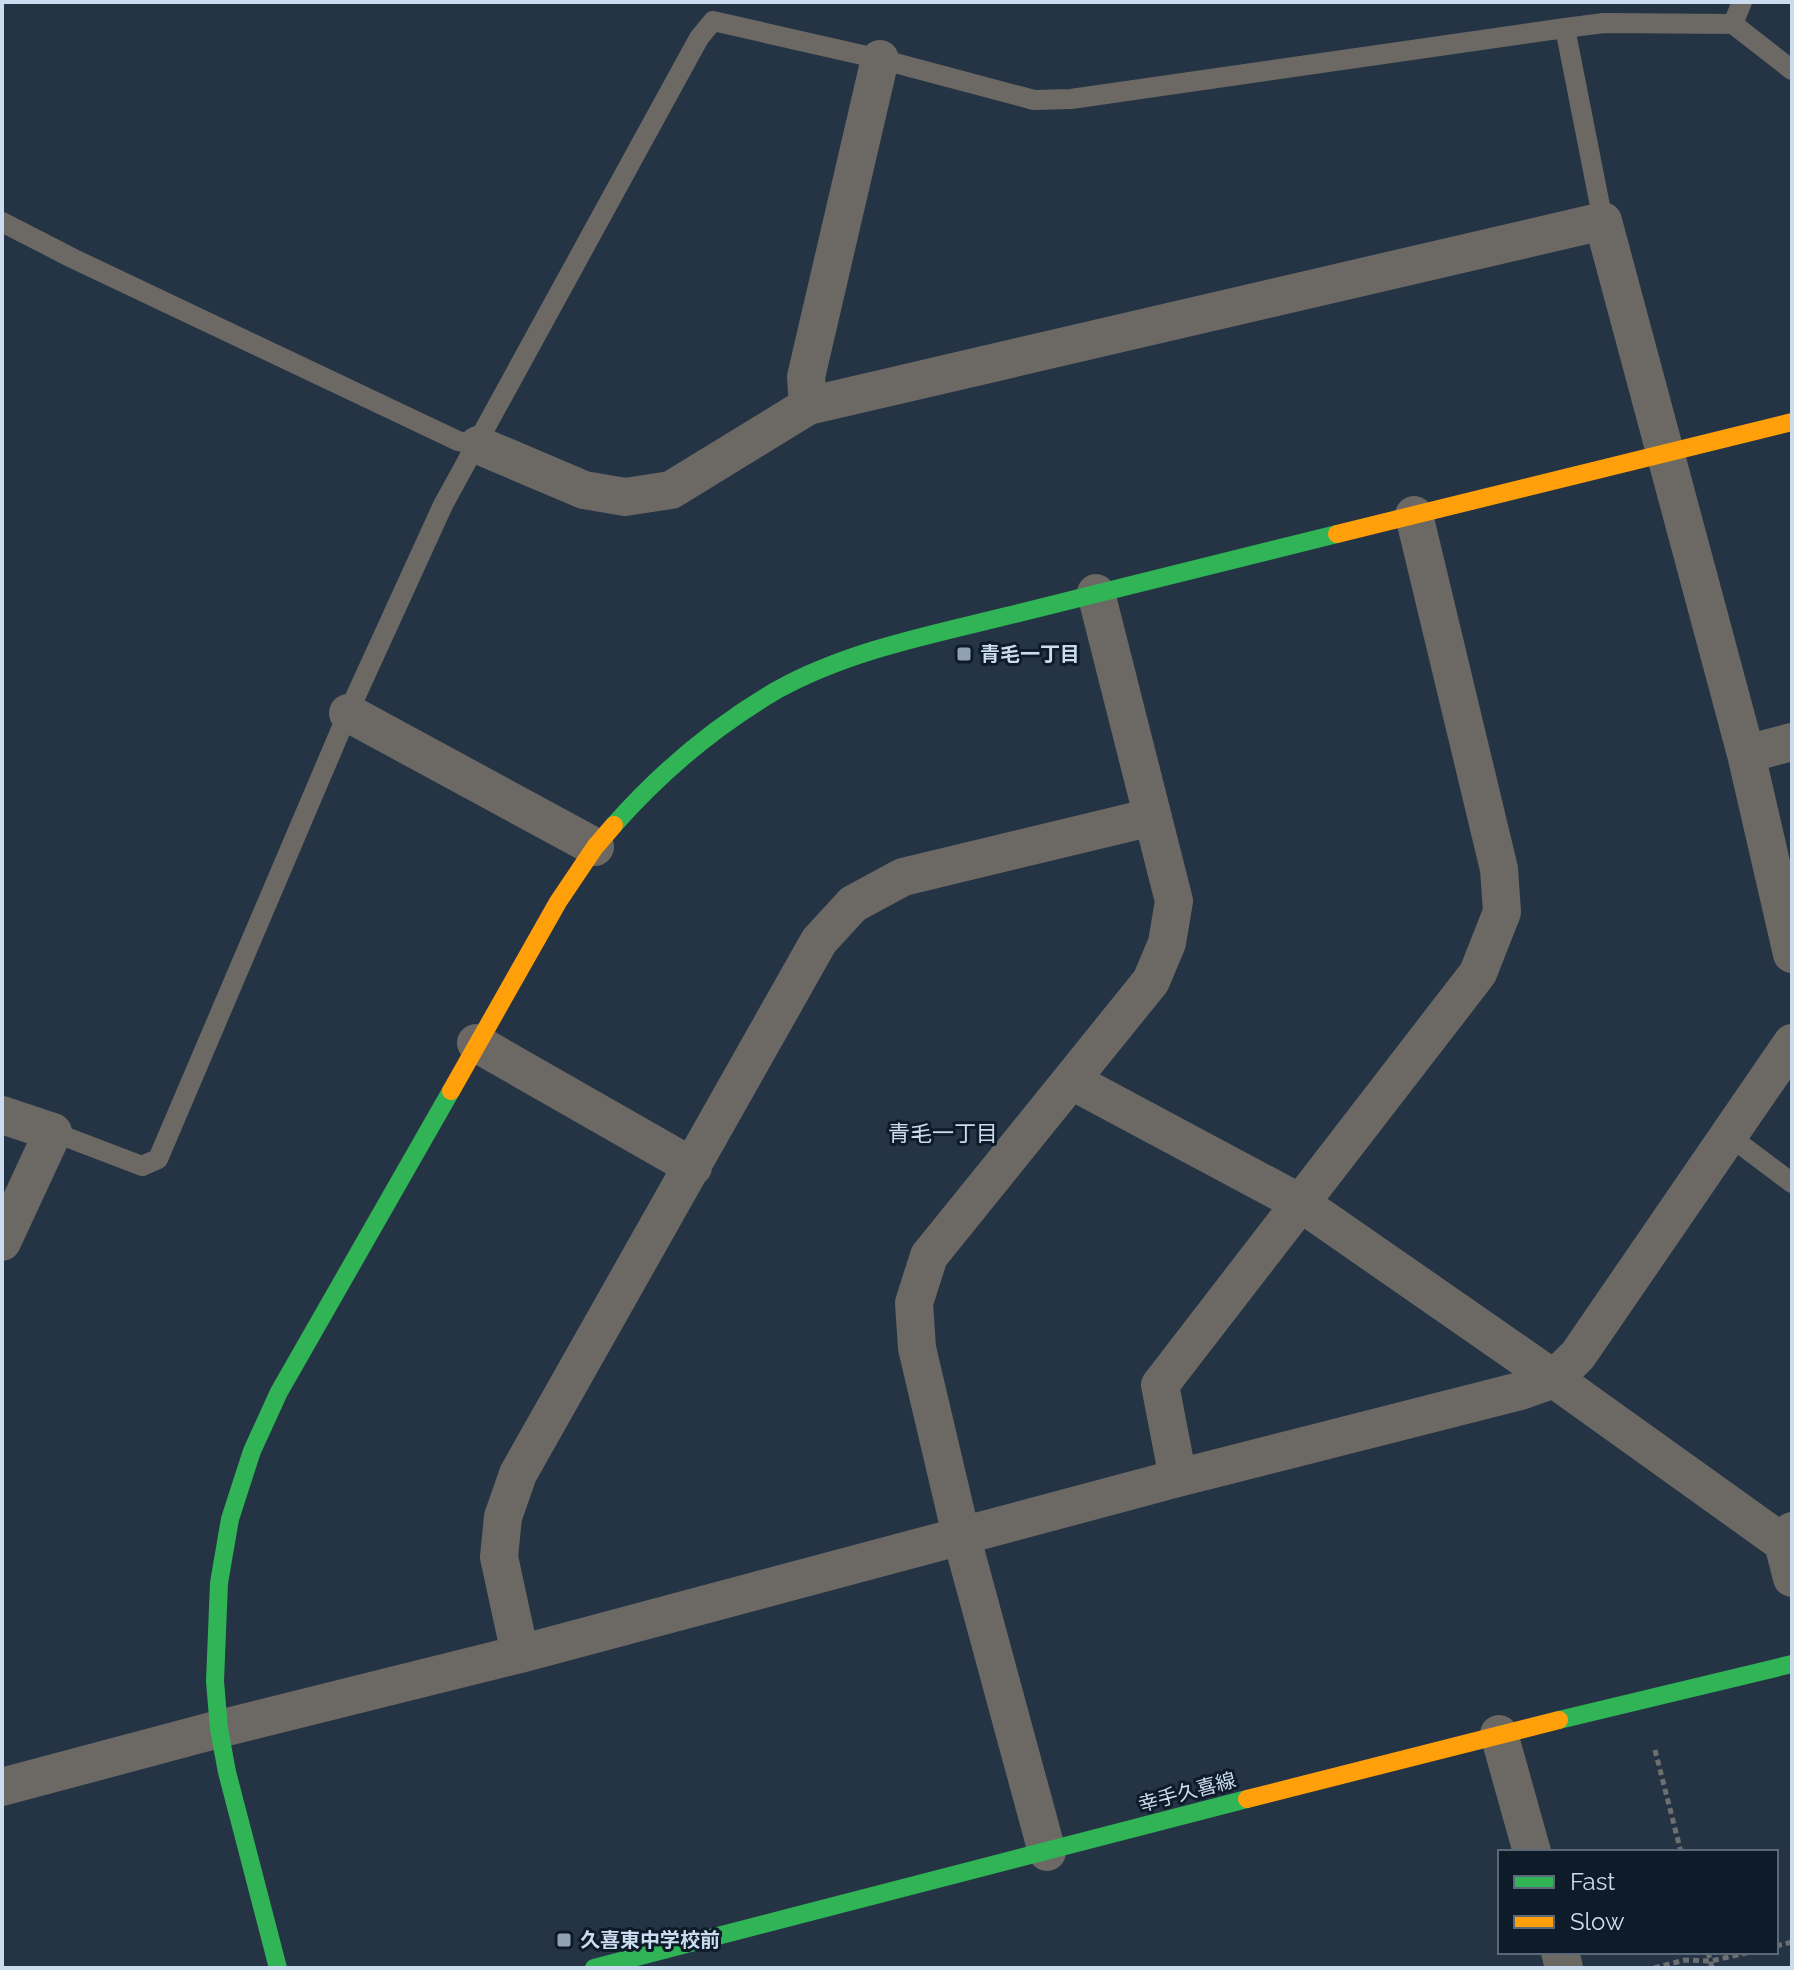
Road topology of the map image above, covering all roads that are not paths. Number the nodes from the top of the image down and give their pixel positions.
1 (1742, 2) edge
2 (1733, 24) junction
3 (1565, 28) junction
4 (880, 59) junction
5 (1792, 70) edge
6 (1603, 221) junction
7 (2, 222) edge
8 (808, 406) junction
9 (1792, 422) edge
10 (478, 445) junction
11 (1664, 453) junction
12 (1414, 515) junction
13 (1096, 593) junction
14 (348, 713) junction
15 (1792, 742) edge
16 (1746, 754) junction
17 (1152, 817) junction
18 (595, 847) junction
19 (1792, 954) edge
20 (476, 1043) junction
21 (1792, 1043) edge
22 (1072, 1081) junction
23 (2, 1115) edge
24 (53, 1132) junction
25 (1728, 1135) junction
26 (693, 1167) junction
27 (1792, 1183) edge
28 (1302, 1204) junction
29 (2, 1242) edge
30 (1554, 1379) junction
31 (1178, 1478) junction
32 (961, 1535) junction
33 (1789, 1551) edge
34 (520, 1654) junction
35 (1792, 1664) edge
36 (219, 1729) junction
37 (1499, 1734) junction
38 (2, 1787) edge
39 (1531, 1850) edge
40 (1047, 1852) junction
41 (278, 1968) edge
42 (594, 1968) edge

1 - 2 lane
2 - 3 lane
2 - 5 lane
3 - 4 lane
3 - 6 lane
4 - 8 street
4 - 10 lane
6 - 8 street
6 - 11 street
7 - 10 lane
8 - 10 street
9 - 11 street
10 - 14 lane
11 - 12 street
11 - 16 street
12 - 13 street
12 - 28 street
13 - 17 street
13 - 18 street
14 - 18 street
14 - 24 lane
15 - 16 street
16 - 19 street
17 - 22 street
17 - 26 street
18 - 20 street
20 - 26 street
20 - 36 street
21 - 25 street
22 - 28 street
22 - 32 street
23 - 24 street
24 - 29 street
25 - 27 lane
25 - 30 street
26 - 34 street
28 - 30 street
28 - 31 street
30 - 31 street
30 - 33 street
31 - 32 street
32 - 34 street
32 - 40 street
34 - 36 street
35 - 37 street, 幸手久喜線
36 - 38 street
36 - 41 street
37 - 39 street
37 - 40 street, 幸手久喜線
40 - 42 street, 幸手久喜線

